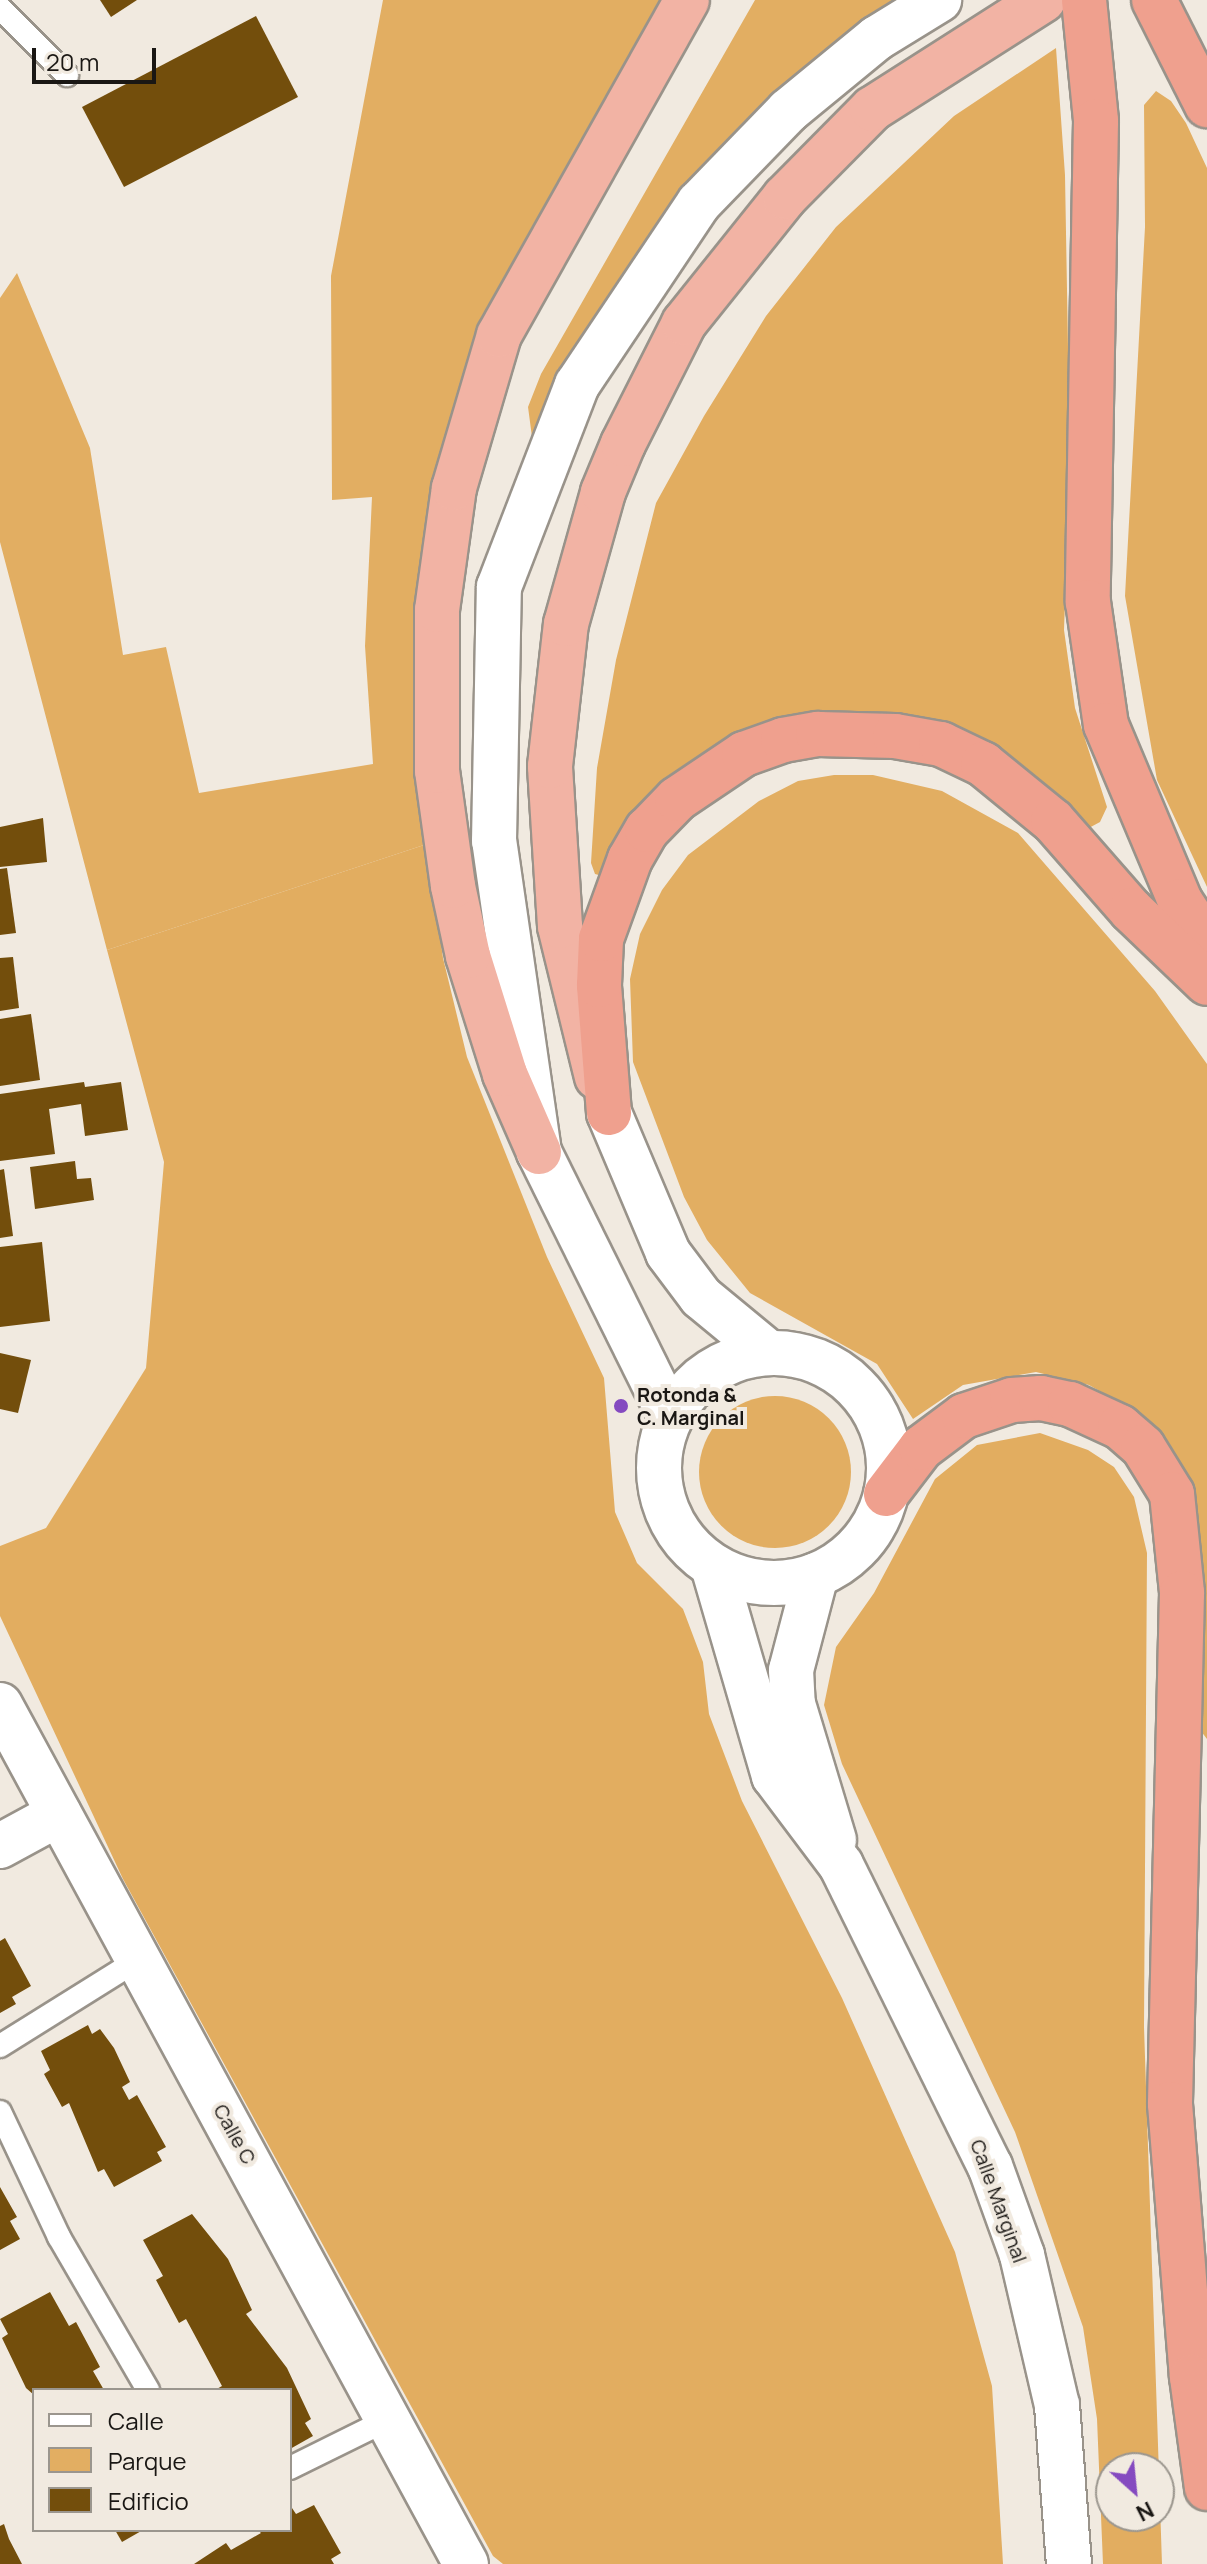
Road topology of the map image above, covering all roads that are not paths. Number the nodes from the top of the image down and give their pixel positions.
1 (687, 0) edge
2 (939, 0) edge
3 (1043, 0) edge
4 (1084, 0) edge
5 (1154, 0) edge
6 (0, 8) edge
7 (67, 75) dead end
8 (1199, 90) edge
9 (1207, 942) edge
10 (1207, 983) edge
11 (609, 1113) junction
12 (539, 1152) junction
13 (769, 1353) junction
14 (670, 1416) junction
15 (886, 1494) junction
16 (713, 1566) junction
17 (816, 1575) junction
18 (0, 1705) edge
19 (59, 1814) junction
20 (0, 1846) edge
21 (841, 1865) junction
22 (139, 1959) junction
23 (0, 2046) edge
24 (0, 2112) edge
25 (147, 2388) edge
26 (391, 2418) junction
27 (292, 2467) edge
28 (1207, 2488) edge
29 (466, 2564) edge
30 (1069, 2564) edge

1 - 12 highway
2 - 12 street
3 - 11 highway
4 - 9 highway
5 - 8 highway
6 - 7 lane
10 - 11 highway
11 - 13 street
12 - 14 street
13 - 14 street
13 - 15 street
14 - 16 street
15 - 17 street
15 - 28 highway
16 - 17 street
16 - 21 street, Calle Marginal
17 - 21 street, Calle Marginal
18 - 19 street, Calle C
19 - 20 street
19 - 22 street, Calle C
21 - 30 street, Calle Marginal
22 - 23 lane
22 - 26 street, Calle C
24 - 25 lane
26 - 27 lane
26 - 29 street, Calle C

